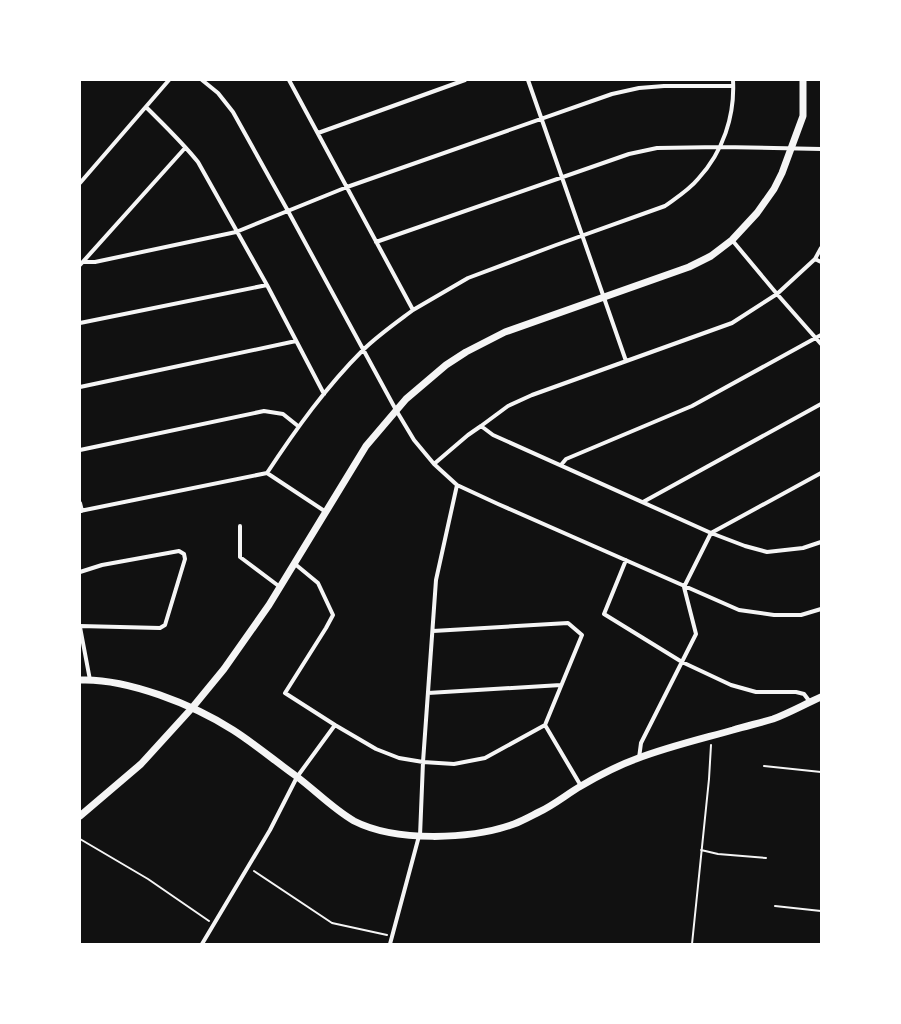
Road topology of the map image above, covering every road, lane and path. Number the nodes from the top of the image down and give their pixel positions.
1 (169, 80) edge
2 (202, 80) edge
3 (289, 80) edge
4 (465, 80) edge
5 (528, 80) edge
6 (733, 80) edge
7 (802, 80) edge
8 (733, 86) junction
9 (146, 107) junction
10 (541, 118) junction
11 (318, 133) junction
12 (721, 147) junction
13 (185, 148) junction
14 (791, 148) junction
15 (821, 149) edge
16 (562, 176) junction
17 (80, 183) edge
18 (347, 187) junction
19 (288, 211) junction
20 (236, 232) junction
21 (582, 236) junction
22 (732, 240) junction
23 (376, 242) junction
24 (821, 248) edge
25 (814, 259) junction
26 (821, 262) edge
27 (81, 264) edge
28 (267, 285) junction
29 (777, 294) junction
30 (603, 298) junction
31 (413, 310) junction
32 (80, 323) edge
33 (821, 335) edge
34 (815, 338) junction
35 (296, 341) junction
36 (821, 344) edge
37 (364, 349) junction
38 (626, 361) junction
39 (80, 387) edge
40 (324, 394) junction
41 (821, 404) edge
42 (396, 410) junction
43 (298, 426) junction
44 (481, 426) junction
45 (80, 450) edge
46 (434, 464) junction
47 (561, 465) junction
48 (267, 473) junction
49 (821, 473) edge
50 (457, 484) junction
51 (644, 502) junction
52 (80, 503) edge
53 (81, 511) edge
54 (326, 512) junction
55 (240, 526) dead end
56 (711, 534) junction
57 (821, 542) edge
58 (626, 560) junction
59 (295, 564) junction
60 (80, 572) edge
61 (280, 587) junction
62 (684, 587) junction
63 (821, 609) edge
64 (80, 627) edge
65 (433, 631) junction
66 (682, 662) junction
67 (80, 680) edge
68 (90, 680) junction
69 (562, 684) junction
70 (428, 693) junction
71 (821, 697) edge
72 (810, 702) junction
73 (192, 708) junction
74 (336, 725) junction
75 (545, 725) junction
76 (712, 736) junction
77 (639, 758) junction
78 (424, 762) junction
79 (764, 766) dead end
80 (821, 772) edge
81 (297, 777) junction
82 (581, 786) junction
83 (80, 816) edge
84 (419, 836) junction
85 (80, 839) edge
86 (701, 850) junction
87 (766, 858) dead end
88 (248, 867) junction
89 (775, 906) dead end
90 (821, 911) edge
91 (214, 924) junction
92 (392, 936) junction
93 (202, 944) edge
94 (390, 944) edge
95 (692, 944) edge

1 - 9 street
2 - 19 street
3 - 11 street
4 - 11 street
5 - 10 street
6 - 8 street
7 - 14 street
8 - 10 street
8 - 12 street
9 - 13 street
9 - 17 street
10 - 16 street
10 - 18 street
11 - 18 street
12 - 14 street
12 - 16 street
12 - 21 street
13 - 20 street
13 - 27 street
14 - 15 street
14 - 22 street
16 - 21 street
16 - 23 street
18 - 19 street
18 - 23 street
19 - 20 street
19 - 37 street
20 - 27 street
20 - 28 street
21 - 30 street
21 - 31 street
22 - 29 street
22 - 30 street
23 - 31 street
24 - 25 street
25 - 26 street
25 - 29 street
28 - 32 street
28 - 35 street
29 - 34 street
29 - 38 street
30 - 38 street
30 - 42 street
31 - 37 street
33 - 34 street
34 - 36 street
34 - 47 street
35 - 39 street
35 - 40 street
37 - 40 street
37 - 42 street
38 - 44 street
40 - 43 street
41 - 51 street
42 - 46 street
42 - 54 street
43 - 45 street
43 - 48 street
44 - 46 street
44 - 47 street
46 - 50 street
47 - 51 street
48 - 53 street
48 - 54 street
49 - 56 street
50 - 58 street
50 - 65 street
51 - 56 street
52 - 53 street
54 - 59 street
55 - 61 street
56 - 57 street
56 - 62 street
58 - 62 street
58 - 66 street
59 - 61 street
59 - 74 street
60 - 64 street
61 - 73 street
62 - 63 street
62 - 66 street
64 - 68 street
65 - 69 street
65 - 70 street
66 - 72 street
66 - 77 street
67 - 68 street
68 - 73 street
69 - 70 street
69 - 75 street
70 - 78 street
71 - 72 street
72 - 76 street
73 - 81 street
73 - 83 street
74 - 78 street
74 - 81 street
75 - 78 street
75 - 82 street
76 - 77 street
76 - 86 path
77 - 82 street
78 - 84 street
79 - 80 path
81 - 84 street
81 - 88 street
82 - 84 street
84 - 92 street
85 - 91 path
86 - 87 path
86 - 95 path
88 - 91 street
88 - 92 path
89 - 90 path
91 - 93 street
92 - 94 street

